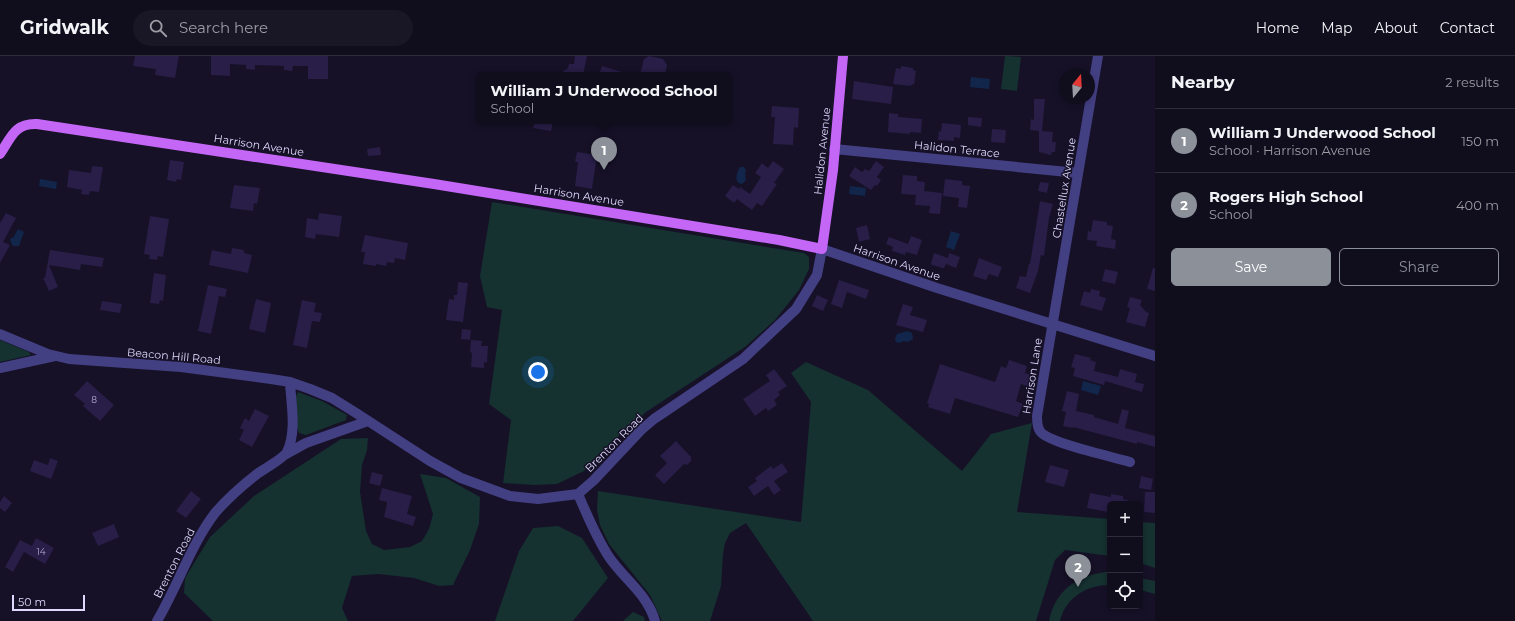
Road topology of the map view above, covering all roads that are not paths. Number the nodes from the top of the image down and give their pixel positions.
1 (843, 56) edge
2 (1098, 56) edge
3 (834, 149) junction
4 (0, 154) edge
5 (1078, 173) junction
6 (822, 249) junction
7 (1053, 325) junction
8 (0, 334) edge
9 (56, 356) junction
10 (1155, 356) edge
11 (0, 368) edge
12 (290, 382) junction
13 (368, 421) junction
14 (286, 454) junction
15 (1130, 462) dead end
16 (578, 494) junction
17 (157, 621) edge
18 (655, 621) edge

1 - 3 main road, Halidon Avenue
2 - 5 street, Chastellux Avenue
3 - 5 street, Halidon Terrace
3 - 6 main road, Halidon Avenue
4 - 6 main road, Harrison Avenue
5 - 7 street, Chastellux Avenue
6 - 7 street, Harrison Avenue
6 - 16 street, Brenton Road
7 - 10 street, Harrison Avenue
7 - 15 street, Harrison Lane
8 - 9 street, Beacon Hill Road
9 - 11 street, Beacon Hill Road
9 - 12 street, Beacon Hill Road
12 - 13 street
12 - 14 street
13 - 14 street, Brenton Road
13 - 16 street
14 - 17 street, Brenton Road
16 - 18 street

